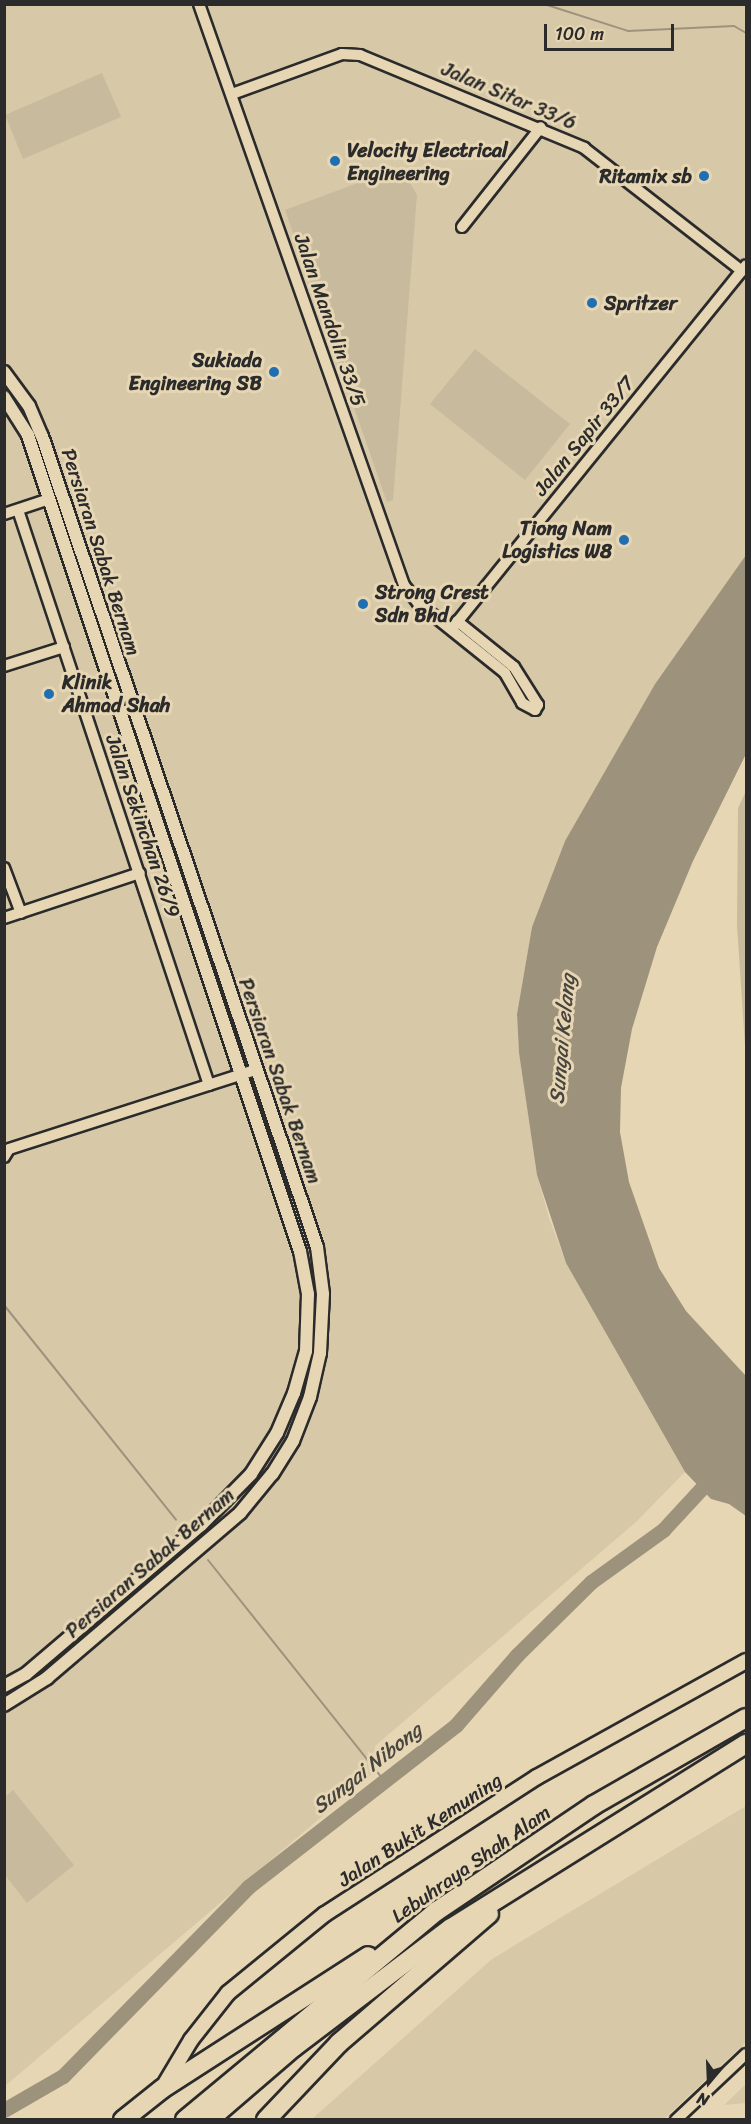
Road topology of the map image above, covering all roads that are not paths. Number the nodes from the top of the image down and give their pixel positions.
1 (199, 4) edge
2 (232, 94) junction
3 (541, 127) junction
4 (462, 227) dead end
5 (744, 268) edge
6 (4, 372) edge
7 (4, 397) edge
8 (49, 499) junction
9 (18, 510) junction
10 (4, 514) edge
11 (454, 626) junction
12 (64, 647) junction
13 (4, 666) edge
14 (4, 868) edge
15 (140, 873) junction
16 (21, 913) junction
17 (4, 918) edge
18 (255, 1070) junction
19 (240, 1075) junction
20 (209, 1085) junction
21 (6, 1151) edge
22 (747, 1661) edge
23 (4, 1686) edge
24 (4, 1705) edge
25 (747, 1718) edge
26 (747, 1744) edge
27 (530, 1876) junction
28 (437, 1911) junction
29 (747, 2054) edge
30 (162, 2089) junction
31 (123, 2120) edge
32 (185, 2120) edge
33 (209, 2120) edge
34 (266, 2120) edge
35 (676, 2120) edge

1 - 2 street, Jalan Mandolin 33/5
2 - 3 street, Jalan Sitar 33/6
2 - 11 street, Jalan Mandolin 33/5
3 - 4 street
3 - 5 street, Jalan Sitar 33/6
5 - 11 street, Jalan Sapir 33/7
6 - 18 street, Persiaran Sabak Bernam
7 - 8 street, Persiaran Sabak Bernam
8 - 9 street
8 - 19 street, Persiaran Sabak Bernam
9 - 10 street
9 - 12 street, Jalan Sekinchan 26/9
11 - 11 street
12 - 13 street
12 - 15 street, Jalan Sekinchan 26/9
14 - 16 street
15 - 16 street
15 - 20 street, Jalan Sekinchan 26/9
16 - 17 street
18 - 19 street
18 - 24 street, Persiaran Sabak Bernam
19 - 20 street
19 - 23 street, Persiaran Sabak Bernam
20 - 21 street
22 - 30 main road, Jalan Bukit Kemuning
25 - 28 highway, Lebuhraya Shah Alam
26 - 27 highway, Lebuhraya Shah Alam
27 - 33 highway, Lebuhraya Shah Alam
27 - 34 highway
28 - 30 highway
28 - 32 highway, Lebuhraya Shah Alam
29 - 35 street
30 - 31 highway

